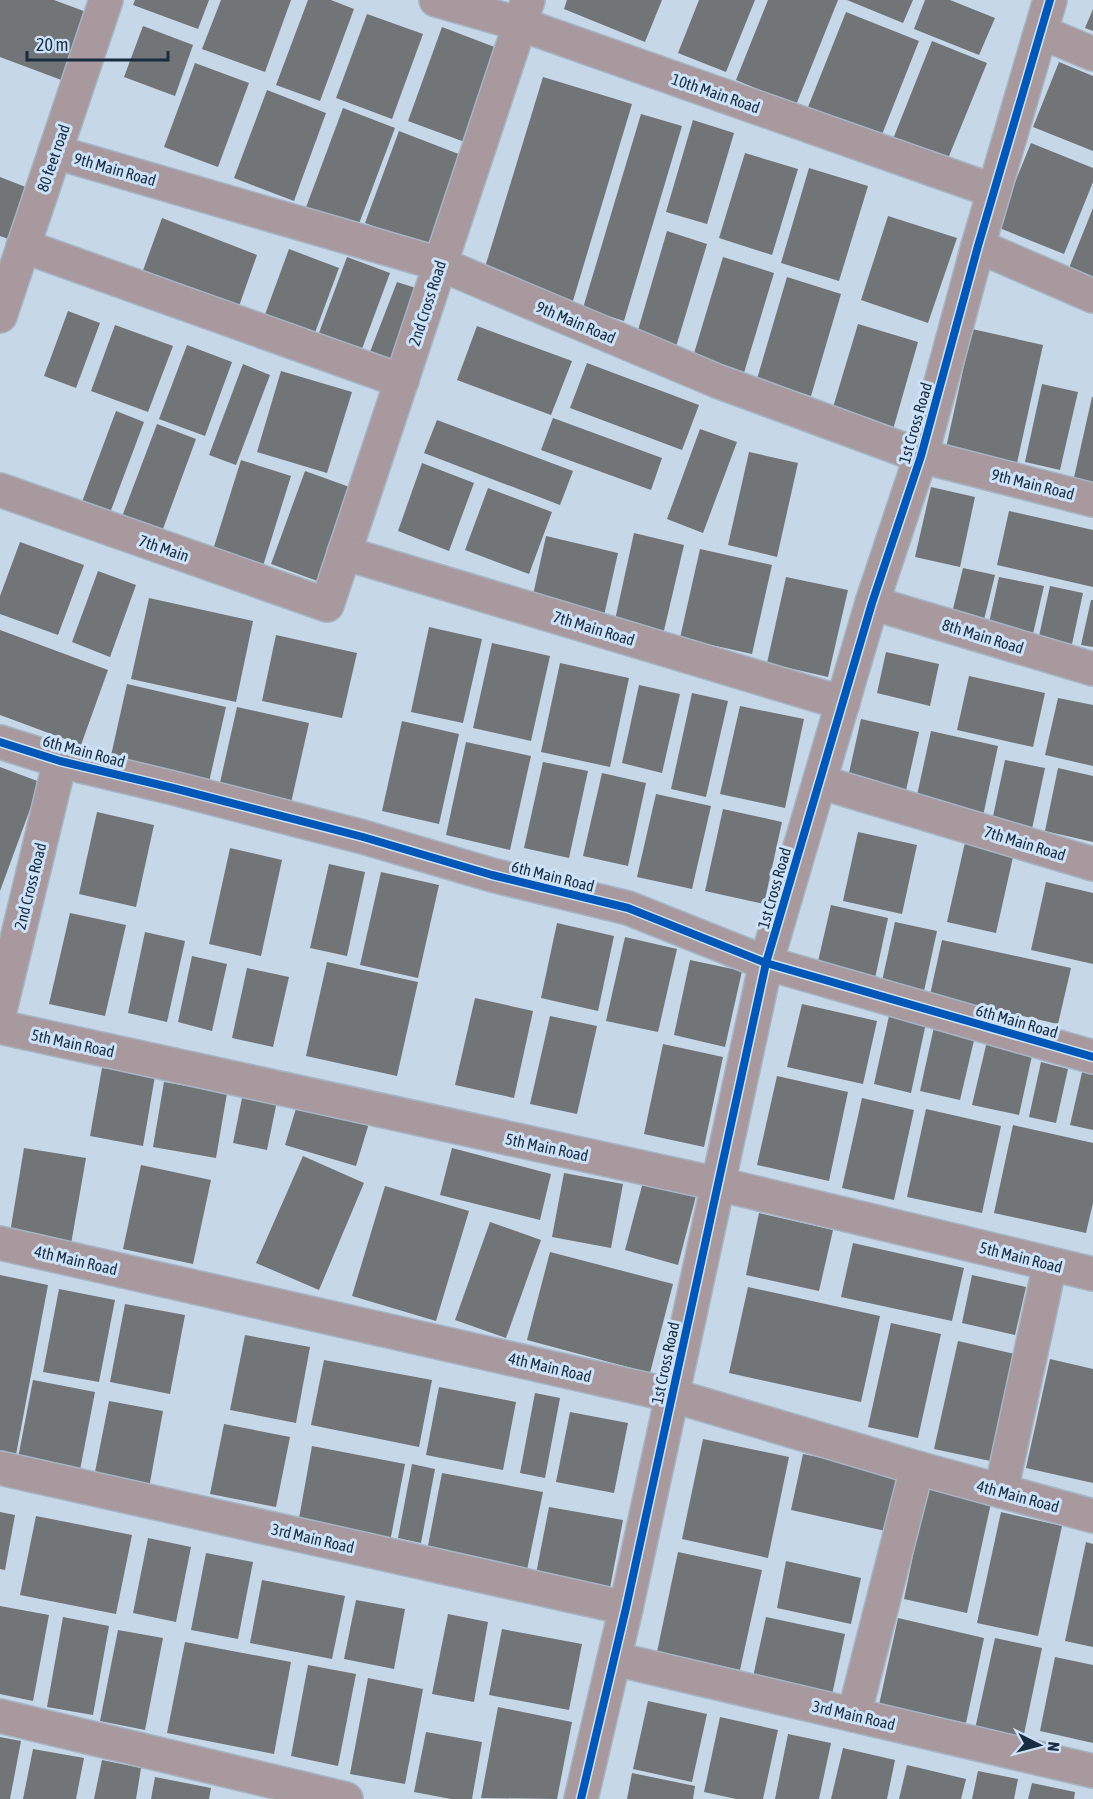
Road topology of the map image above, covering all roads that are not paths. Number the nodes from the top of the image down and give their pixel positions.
1 (106, 0) edge
2 (436, 0) edge
3 (1050, 0) edge
4 (524, 12) edge
5 (1041, 32) junction
6 (1093, 54) edge
7 (55, 152) junction
8 (994, 191) junction
9 (23, 246) junction
10 (978, 246) junction
11 (440, 264) junction
12 (1093, 296) edge
13 (0, 316) edge
14 (402, 381) junction
15 (921, 456) junction
16 (0, 490) edge
17 (1093, 500) edge
18 (344, 554) junction
19 (872, 603) junction
20 (327, 605) joint
21 (1093, 669) edge
22 (843, 703) junction
23 (0, 742) edge
24 (60, 761) junction
25 (820, 782) junction
26 (1093, 864) edge
27 (766, 963) junction
28 (0, 1010) edge
29 (0, 1027) edge
30 (1093, 1057) edge
31 (718, 1184) junction
32 (0, 1243) edge
33 (1050, 1264) junction
34 (1093, 1274) edge
35 (671, 1395) junction
36 (0, 1468) edge
37 (917, 1468) junction
38 (1001, 1491) junction
39 (1093, 1516) edge
40 (626, 1608) junction
41 (615, 1659) junction
42 (854, 1715) junction
43 (0, 1716) edge
44 (1093, 1771) edge
45 (346, 1799) edge
46 (581, 1799) edge

1 - 7 street, 80 feet road
2 - 4 street, 10th Main Road
3 - 5 street, 1st Cross Road
4 - 8 street, 10th Main Road
4 - 11 street, 2nd Cross Road
5 - 6 street
5 - 8 street, 1st Cross Road
7 - 9 street, 80 feet road
7 - 11 street, 9th Main Road
8 - 10 street, 1st Cross Road
9 - 13 street, 80 feet road
9 - 14 street
10 - 12 street
10 - 15 street, 1st Cross Road
11 - 14 street, 2nd Cross Road
11 - 15 street, 9th Main Road
14 - 18 street, 2nd Cross Road
15 - 17 street, 9th Main Road
15 - 19 street, 1st Cross Road
16 - 20 street, 7th Main
18 - 20 street, 2nd Cross Road
18 - 22 street, 7th Main Road
19 - 21 street, 8th Main Road
19 - 22 street, 1st Cross Road
22 - 25 street, 1st Cross Road
23 - 24 street, 6th Main Road
24 - 27 street, 6th Main Road
24 - 28 street, 2nd Cross Road
25 - 26 street, 7th Main Road
25 - 27 street, 1st Cross Road
27 - 30 street, 6th Main Road
27 - 31 street, 1st Cross Road
29 - 31 street, 5th Main Road
31 - 33 street, 5th Main Road
31 - 35 street, 1st Cross Road
32 - 35 street, 4th Main Road
33 - 34 street, 5th Main Road
33 - 38 street
35 - 37 street, 4th Main Road
35 - 40 street, 1st Cross Road
36 - 40 street, 3rd Main Road
37 - 38 street, 4th Main Road
37 - 42 street
38 - 39 street, 4th Main Road
40 - 41 street, 1st Cross Road
41 - 42 street, 3rd Main Road
41 - 46 street, 1st Cross Road
42 - 44 street, 3rd Main Road
43 - 45 street

